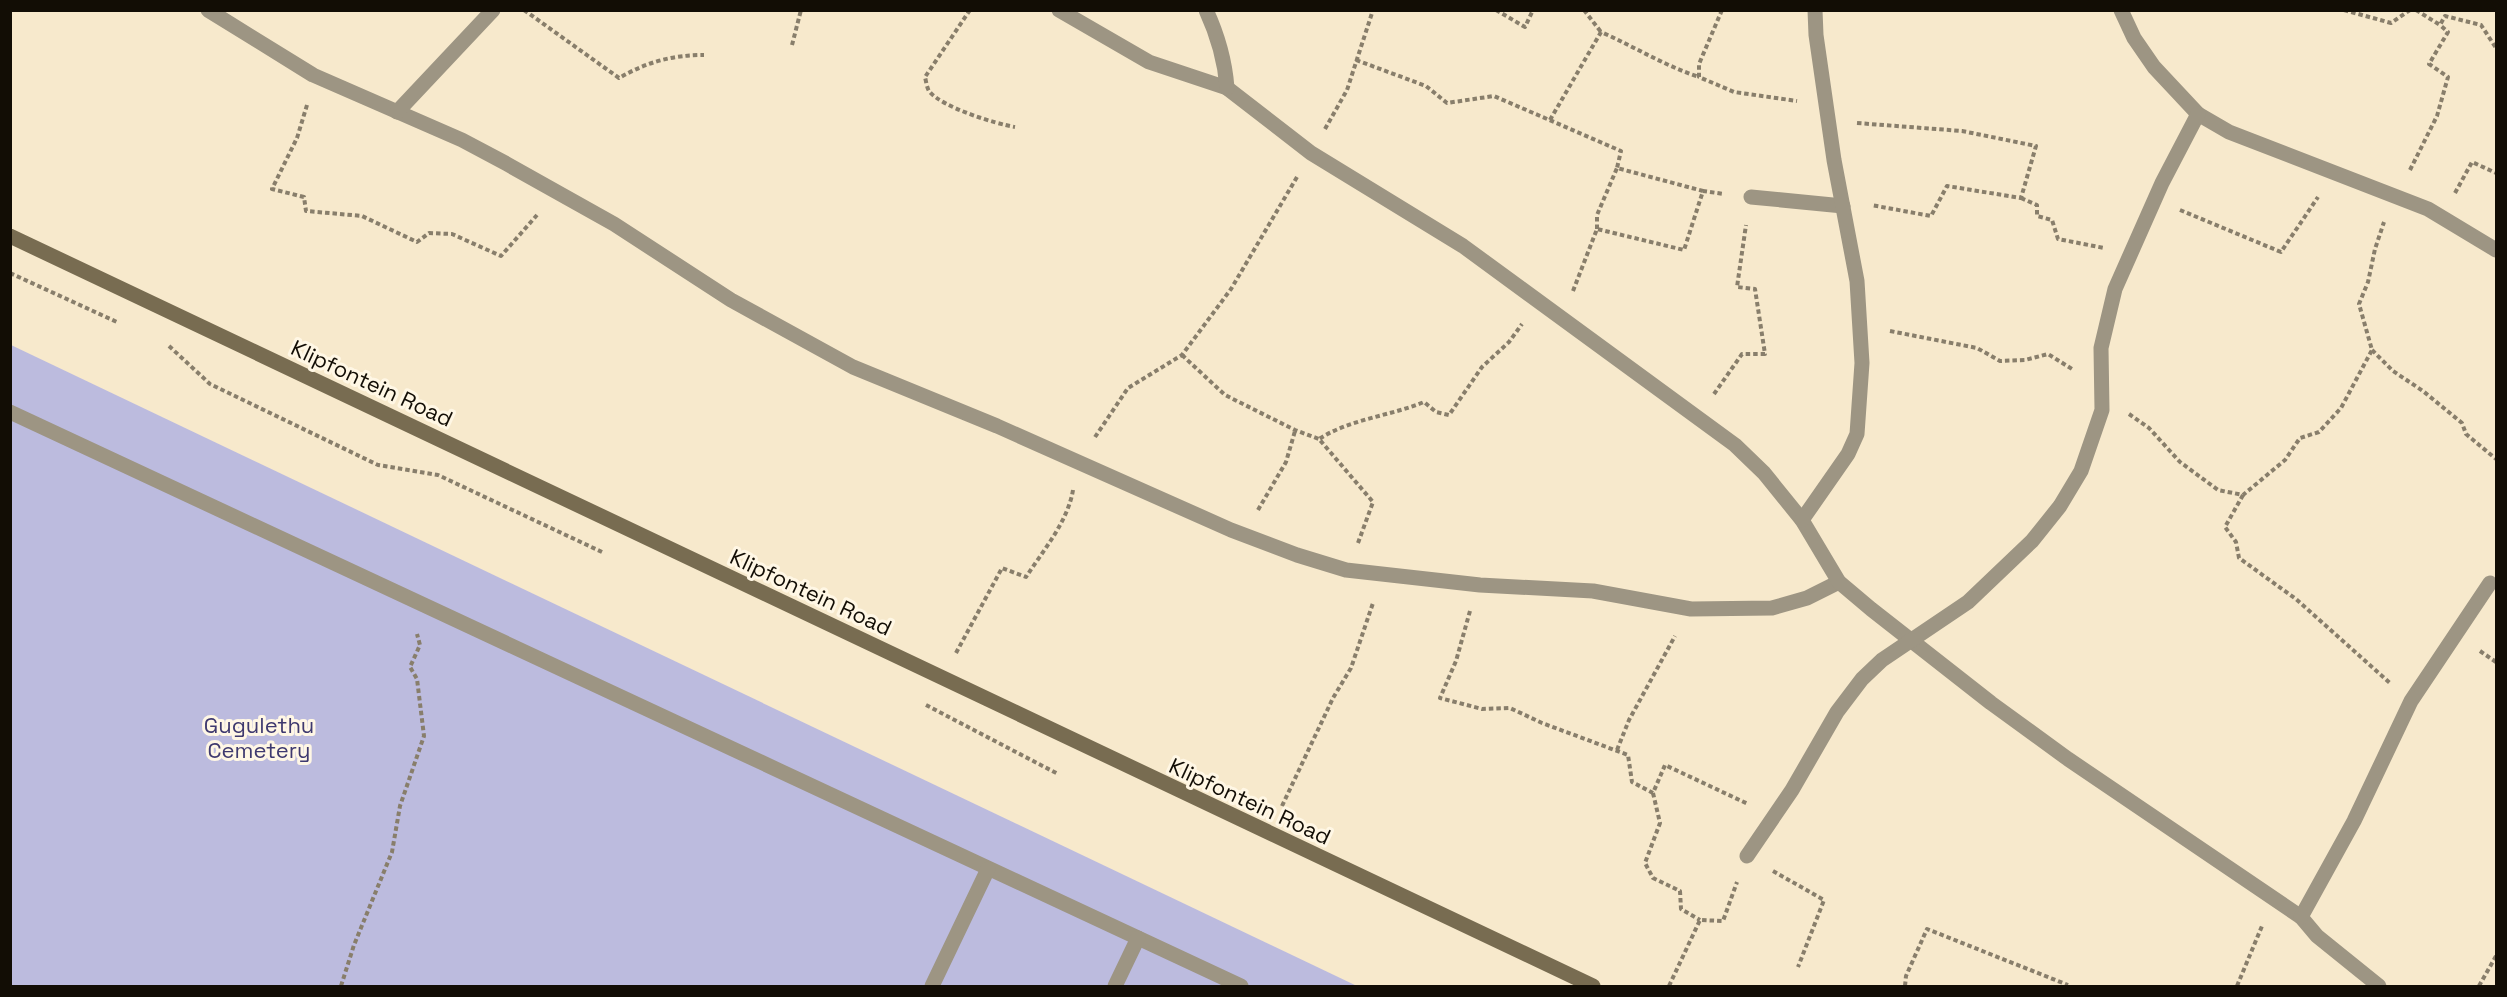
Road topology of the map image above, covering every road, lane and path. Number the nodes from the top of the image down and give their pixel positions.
1 (208, 10) edge
2 (492, 10) edge
3 (524, 10) edge
4 (801, 10) edge
5 (970, 10) edge
6 (1059, 10) edge
7 (1206, 10) edge
8 (1373, 10) edge
9 (1496, 10) edge
10 (1533, 10) edge
11 (1584, 10) edge
12 (1722, 10) edge
13 (1815, 10) edge
14 (2121, 10) edge
15 (2344, 10) edge
16 (2410, 10) edge
17 (2416, 10) edge
18 (2440, 25) junction
19 (1601, 32) junction
20 (792, 45) dead end
21 (2496, 48) edge
22 (704, 55) dead end
23 (1356, 60) junction
24 (313, 75) junction
25 (1699, 77) junction
26 (1227, 88) junction
27 (1826, 102) junction
28 (397, 112) junction
29 (2198, 114) junction
30 (1550, 120) junction
31 (1828, 123) junction
32 (1015, 127) dead end
33 (1311, 153) junction
34 (1617, 168) junction
35 (2334, 173) junction
36 (2496, 173) edge
37 (1703, 191) junction
38 (558, 192) junction
39 (2399, 196) junction
40 (1751, 197) junction
41 (2021, 198) junction
42 (2154, 199) junction
43 (1843, 206) junction
44 (2442, 217) junction
45 (1597, 229) junction
46 (10, 236) edge
47 (2496, 250) edge
48 (2131, 252) junction
49 (10, 273) edge
50 (1538, 302) junction
51 (1565, 320) junction
52 (125, 326) dead end
53 (1859, 332) junction
54 (160, 341) dead end
55 (2372, 350) junction
56 (1182, 355) junction
57 (2101, 377) junction
58 (2102, 410) junction
59 (10, 412) edge
60 (1697, 417) junction
61 (1295, 430) junction
62 (1319, 439) junction
63 (2496, 459) edge
64 (1078, 463) junction
65 (2242, 495) junction
66 (1802, 520) junction
67 (1231, 530) junction
68 (603, 552) dead end
69 (1346, 570) junction
70 (1383, 573) junction
71 (1839, 582) junction
72 (2490, 583) dead end
73 (1480, 585) junction
74 (407, 598) junction
75 (1691, 609) junction
76 (1911, 642) junction
77 (957, 653) dead end
78 (2411, 701) junction
79 (922, 704) dead end
80 (1617, 750) junction
81 (1059, 774) dead end
82 (1653, 793) junction
83 (1282, 807) dead end
84 (1772, 817) junction
85 (1747, 856) junction
86 (988, 869) junction
87 (2274, 899) junction
88 (2301, 917) junction
89 (1700, 920) junction
90 (1138, 938) junction
91 (2496, 956) edge
92 (1797, 966) dead end
93 (2068, 985) dead end
94 (341, 987) edge
95 (932, 987) edge
96 (1115, 987) edge
97 (1241, 987) edge
98 (1593, 987) edge
99 (1669, 987) edge
100 (1905, 987) edge
101 (2237, 987) edge
102 (2379, 987) edge
103 (2479, 987) edge

1 - 24 street
2 - 28 street
3 - 22 path
4 - 20 path
5 - 32 path
6 - 26 street
7 - 26 street
8 - 23 path
9 - 10 path
11 - 19 path
12 - 25 path
13 - 27 street
14 - 29 street
15 - 16 path
17 - 18 path
18 - 21 path
18 - 39 path
19 - 25 path
19 - 30 path
23 - 30 path
23 - 33 path
24 - 28 street
24 - 38 path
25 - 27 path
26 - 33 street
27 - 31 street
28 - 38 street
29 - 35 street
29 - 42 street
30 - 34 path
31 - 41 path
31 - 43 street
33 - 50 street
33 - 56 path
34 - 37 path
34 - 45 path
35 - 39 street
35 - 42 path
36 - 44 path
37 - 40 path
37 - 45 path
38 - 64 street
39 - 44 street
39 - 55 path
40 - 43 street
40 - 60 path
41 - 43 path
41 - 48 path
42 - 48 street
43 - 53 street
44 - 47 street
45 - 51 path
46 - 98 main road, Klipfontein Road
48 - 57 street
49 - 52 path
50 - 51 street
50 - 62 path
51 - 60 street
53 - 57 path
53 - 66 street
54 - 68 path
55 - 63 path
55 - 65 path
56 - 61 path
56 - 64 path
57 - 58 street
58 - 65 path
58 - 76 street
59 - 74 street
60 - 66 street
61 - 62 path
61 - 67 path
62 - 69 path
64 - 67 street
64 - 77 path
65 - 78 path
66 - 71 street
67 - 69 street
69 - 70 street
70 - 73 street
70 - 83 path
71 - 75 street
71 - 76 street
72 - 78 street
73 - 75 street
73 - 80 path
74 - 86 street
74 - 94 path
75 - 80 path
76 - 84 street
76 - 87 street
78 - 88 street
79 - 81 path
80 - 82 path
82 - 84 path
82 - 89 path
84 - 85 street
85 - 89 path
85 - 92 path
86 - 90 street
86 - 95 street
87 - 88 street
87 - 101 path
88 - 102 street
89 - 99 path
90 - 96 street
90 - 97 street
91 - 103 path
93 - 100 path

